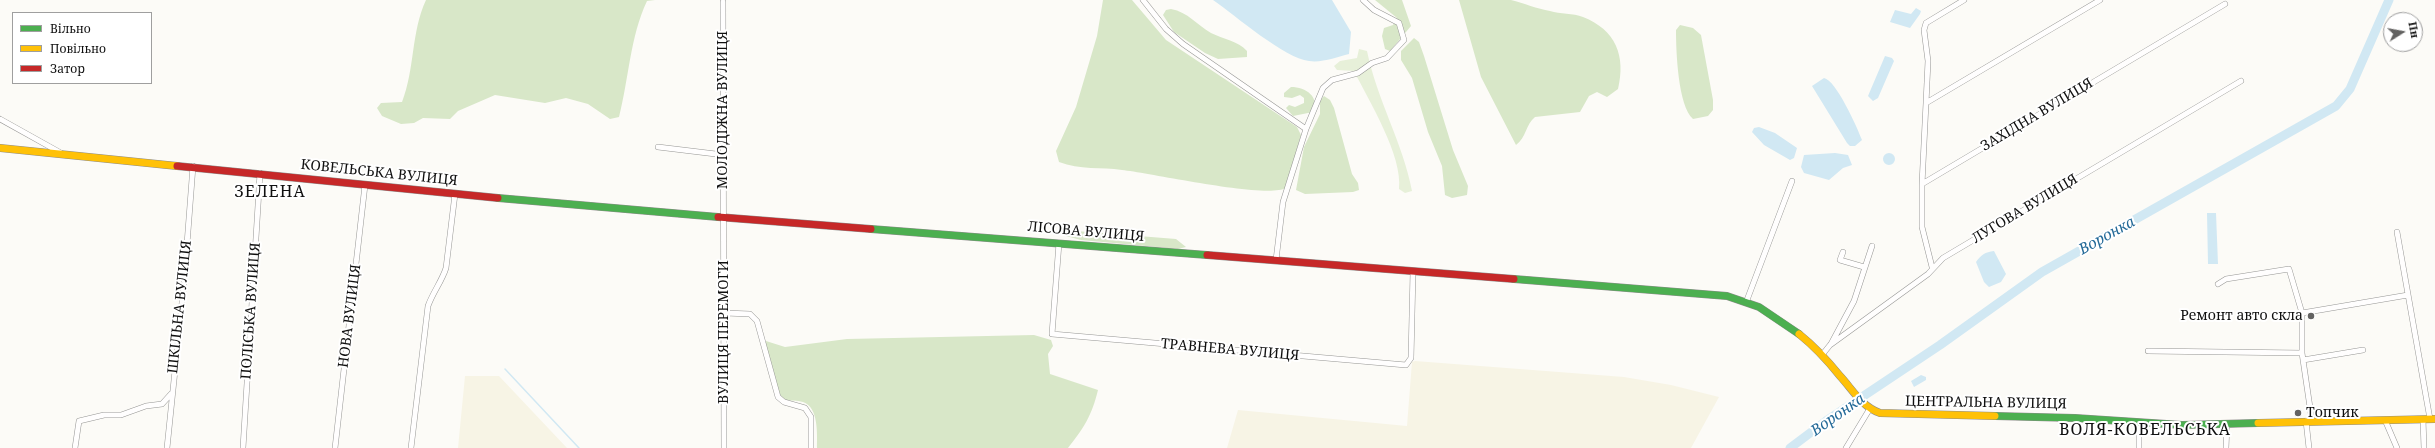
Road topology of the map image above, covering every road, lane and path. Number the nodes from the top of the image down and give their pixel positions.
1 (1144, 0) edge
2 (1363, 0) edge
3 (1964, 0) edge
4 (2100, 0) edge
5 (723, 2) dead end
6 (2225, 4) dead end
7 (2240, 81) dead end
8 (1926, 103) junction
9 (0, 118) edge
10 (1306, 129) junction
11 (658, 147) dead end
12 (0, 148) edge
13 (61, 153) junction
14 (724, 155) junction
15 (193, 166) junction
16 (260, 173) junction
17 (1792, 181) dead end
18 (1922, 184) junction
19 (365, 185) junction
20 (455, 194) junction
21 (722, 217) junction
22 (756, 220) joint
23 (2397, 232) dead end
24 (1059, 243) junction
25 (1872, 246) dead end
26 (1842, 252) dead end
27 (1276, 260) junction
28 (1864, 267) junction
29 (1932, 267) junction
30 (1413, 272) junction
31 (2218, 284) dead end
32 (2408, 295) junction
33 (1747, 300) junction
34 (2302, 312) junction
35 (725, 313) junction
36 (1830, 345) junction
37 (2363, 350) dead end
38 (2148, 351) dead end
39 (2302, 353) junction
40 (1822, 355) junction
41 (2303, 360) junction
42 (172, 393) junction
43 (1870, 410) junction
44 (2429, 419) edge
45 (2385, 420) junction
46 (2312, 421) junction
47 (2139, 424) junction
48 (2227, 424) junction
49 (75, 448) edge
50 (167, 448) edge
51 (243, 448) edge
52 (335, 448) edge
53 (411, 448) edge
54 (724, 448) edge
55 (811, 448) edge
56 (1846, 448) edge
57 (2139, 448) edge
58 (2226, 448) edge
59 (2309, 448) edge
60 (2397, 448) edge
61 (2424, 448) edge

1 - 10 street
2 - 10 street
3 - 8 street
4 - 8 street
5 - 14 street, МОЛОДІЖНА ВУЛИЦЯ
6 - 18 street, ЗАХІДНА ВУЛИЦЯ
7 - 29 street, ЛУГОВА ВУЛИЦЯ
8 - 18 street
9 - 13 street
10 - 27 street
11 - 14 street
12 - 13 street, КОВЕЛЬСЬКА ВУЛИЦЯ
13 - 15 street, КОВЕЛЬСЬКА ВУЛИЦЯ
14 - 21 street, МОЛОДІЖНА ВУЛИЦЯ
15 - 16 street, КОВЕЛЬСЬКА ВУЛИЦЯ
15 - 42 street, ШКІЛЬНА ВУЛИЦЯ
16 - 19 street, КОВЕЛЬСЬКА ВУЛИЦЯ
16 - 51 street, ПОЛІСЬКА ВУЛИЦЯ
17 - 33 street
18 - 29 street
19 - 20 street, КОВЕЛЬСЬКА ВУЛИЦЯ
19 - 52 street, НОВА ВУЛИЦЯ
20 - 21 street, КОВЕЛЬСЬКА ВУЛИЦЯ
20 - 53 street
21 - 22 street, КОВЕЛЬСЬКА ВУЛИЦЯ
21 - 35 street, ВУЛИЦЯ ПЕРЕМОГИ
22 - 24 street, ЛІСОВА ВУЛИЦЯ
23 - 32 street
24 - 27 street, ЛІСОВА ВУЛИЦЯ
24 - 30 street, ТРАВНЕВА ВУЛИЦЯ
25 - 28 street
26 - 28 street
27 - 30 street, ЛІСОВА ВУЛИЦЯ
28 - 36 street
29 - 36 street, ЛУГОВА ВУЛИЦЯ
30 - 33 street, ЛІСОВА ВУЛИЦЯ
31 - 34 street
32 - 34 street
32 - 44 street
33 - 40 street
34 - 39 street
35 - 54 street, ВУЛИЦЯ ПЕРЕМОГИ
35 - 55 street
36 - 40 street, ЛУГОВА ВУЛИЦЯ
37 - 41 street
38 - 39 street
39 - 41 street
40 - 43 street
41 - 46 street
42 - 49 street
42 - 50 street, ШКІЛЬНА ВУЛИЦЯ
43 - 47 street, ЦЕНТРАЛЬНА ВУЛИЦЯ
43 - 56 street
44 - 45 street, ЦЕНТРАЛЬНА ВУЛИЦЯ
44 - 61 street
45 - 46 street, ЦЕНТРАЛЬНА ВУЛИЦЯ
45 - 60 street
46 - 48 street, ЦЕНТРАЛЬНА ВУЛИЦЯ
46 - 59 street
47 - 48 street, ЦЕНТРАЛЬНА ВУЛИЦЯ
47 - 57 street
48 - 58 street

